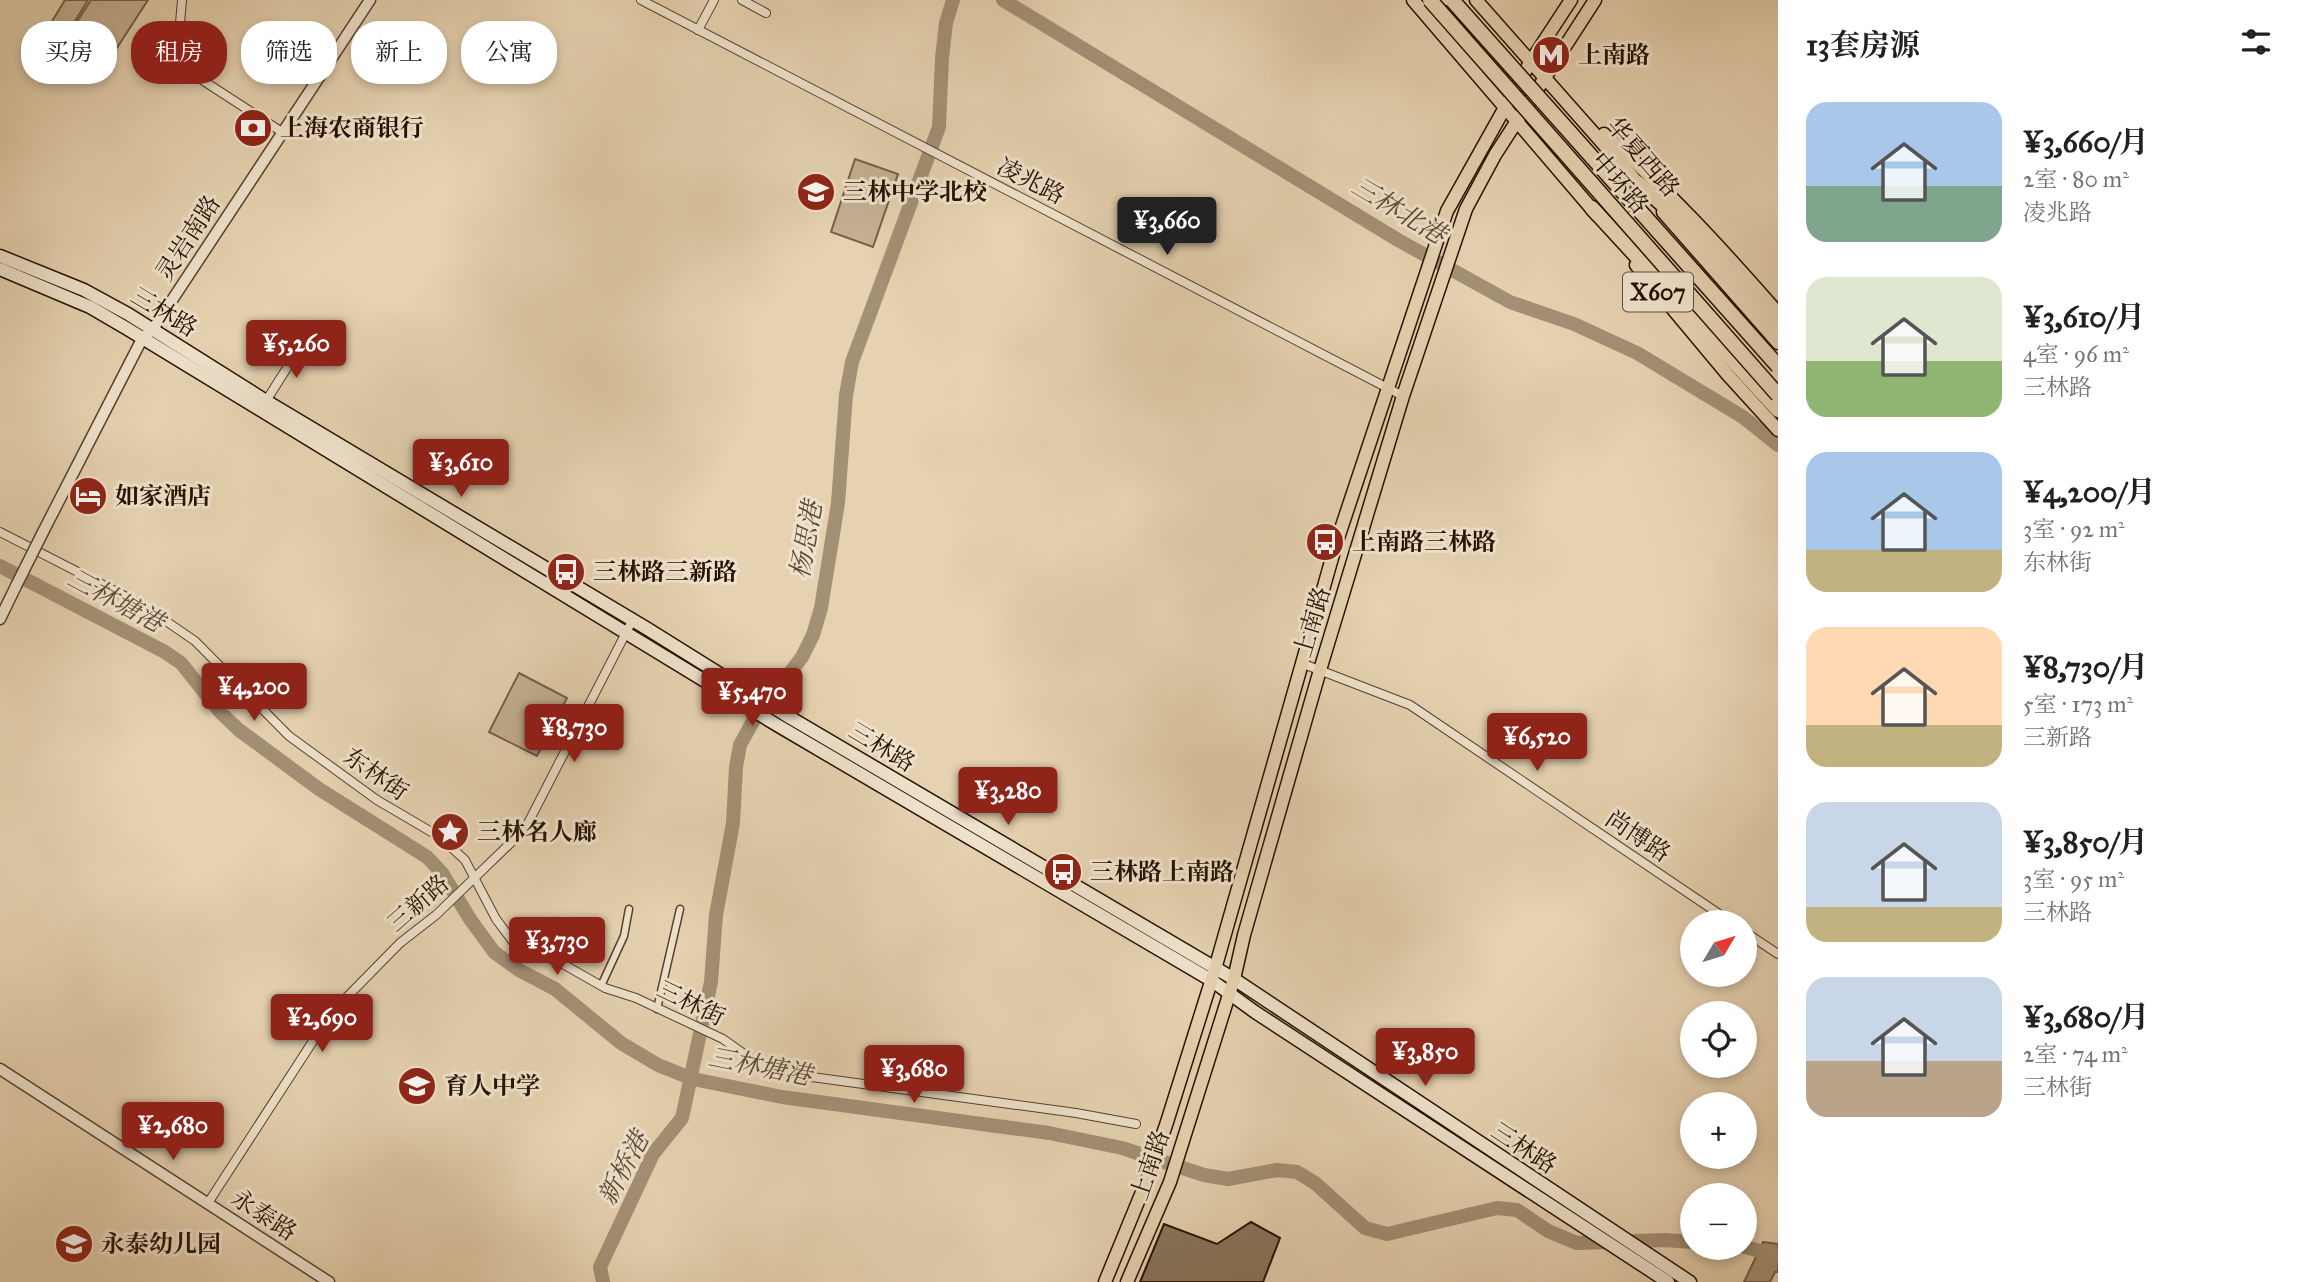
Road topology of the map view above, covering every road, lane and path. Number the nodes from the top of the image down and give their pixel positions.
1 (181, 0) edge
2 (370, 0) edge
3 (640, 0) edge
4 (714, 0) edge
5 (742, 0) edge
6 (1413, 0) edge
7 (1430, 0) edge
8 (1452, 0) edge
9 (1476, 0) edge
10 (1571, 0) edge
11 (1595, 0) edge
12 (766, 13) dead end
13 (698, 30) junction
14 (1531, 61) junction
15 (1544, 76) junction
16 (1569, 104) junction
17 (1505, 106) junction
18 (1517, 120) junction
19 (282, 132) junction
20 (1638, 183) junction
21 (1592, 208) junction
22 (0, 256) edge
23 (0, 269) edge
24 (1778, 313) edge
25 (1778, 327) edge
26 (153, 329) junction
27 (142, 339) junction
28 (1778, 343) edge
29 (302, 344) dead end
30 (1778, 366) edge
31 (1387, 388) junction
32 (1778, 395) edge
33 (1403, 396) junction
34 (1778, 400) edge
35 (265, 401) junction
36 (1778, 410) edge
37 (1778, 430) edge
38 (0, 532) edge
39 (0, 619) edge
40 (630, 626) junction
41 (1301, 663) junction
42 (1320, 670) junction
43 (474, 880) junction
44 (629, 909) dead end
45 (680, 909) dead end
46 (1713, 910) edge
47 (1757, 940) edge
48 (1778, 954) edge
49 (1213, 974) junction
50 (1232, 985) junction
51 (601, 986) junction
52 (657, 1009) junction
53 (0, 1069) edge
54 (1136, 1124) dead end
55 (208, 1203) junction
56 (329, 1282) edge
57 (1105, 1282) edge
58 (1127, 1282) edge
59 (1668, 1282) edge
60 (1690, 1282) edge

1 - 19 street
2 - 19 street, 灵岩南路
3 - 13 street, 凌兆路
4 - 13 street
5 - 12 street
6 - 17 main road, X607
7 - 32 highway, 中环路, bridge
8 - 30 highway, 中环路, bridge
9 - 14 main road, 华夏西路 / X607
10 - 14 main road, 上南路
11 - 15 main road, 上南路
13 - 31 street, 凌兆路
14 - 15 main road, 华夏西路 / X607
14 - 17 main road, 上南路
15 - 16 main road, 华夏西路 / X607
15 - 18 main road, 上南路
16 - 20 main road, 华夏西路 / X607
16 - 24 main road
17 - 18 main road, X607
17 - 31 main road, 上南路
18 - 21 main road, X607
18 - 33 main road, 上南路
18 - 34 main road
19 - 26 street, 灵岩南路
20 - 25 highway
20 - 28 main road, 华夏西路 / X607
21 - 36 highway
21 - 37 main road, X607
22 - 26 main road, 三林路
23 - 27 main road, 三林路
26 - 27 street, 灵岩南路
26 - 35 main road, 三林路
27 - 39 street, 灵岩南路, bridge
27 - 40 main road, 三林路
29 - 35 street
31 - 33 street, 凌兆路
31 - 41 main road, 上南路
33 - 42 main road, 上南路
35 - 40 main road, 三林路
38 - 43 street, 东林街
40 - 43 street, 三新路
40 - 49 main road, 三林路
41 - 42 street, 尚博路
41 - 49 main road, 上南路
42 - 46 street, 尚博路
42 - 50 main road, 上南路
43 - 51 street, 三林街
43 - 55 street, 三新路
44 - 51 street
45 - 52 street
47 - 48 street
49 - 50 main road, 三林路
49 - 57 main road, 上南路
50 - 58 main road, 上南路
50 - 59 main road, 三林路
50 - 60 main road, 三林路
51 - 52 street, 三林街
52 - 54 street, 三林街
53 - 55 street, 永泰路
55 - 56 street, 永泰路

